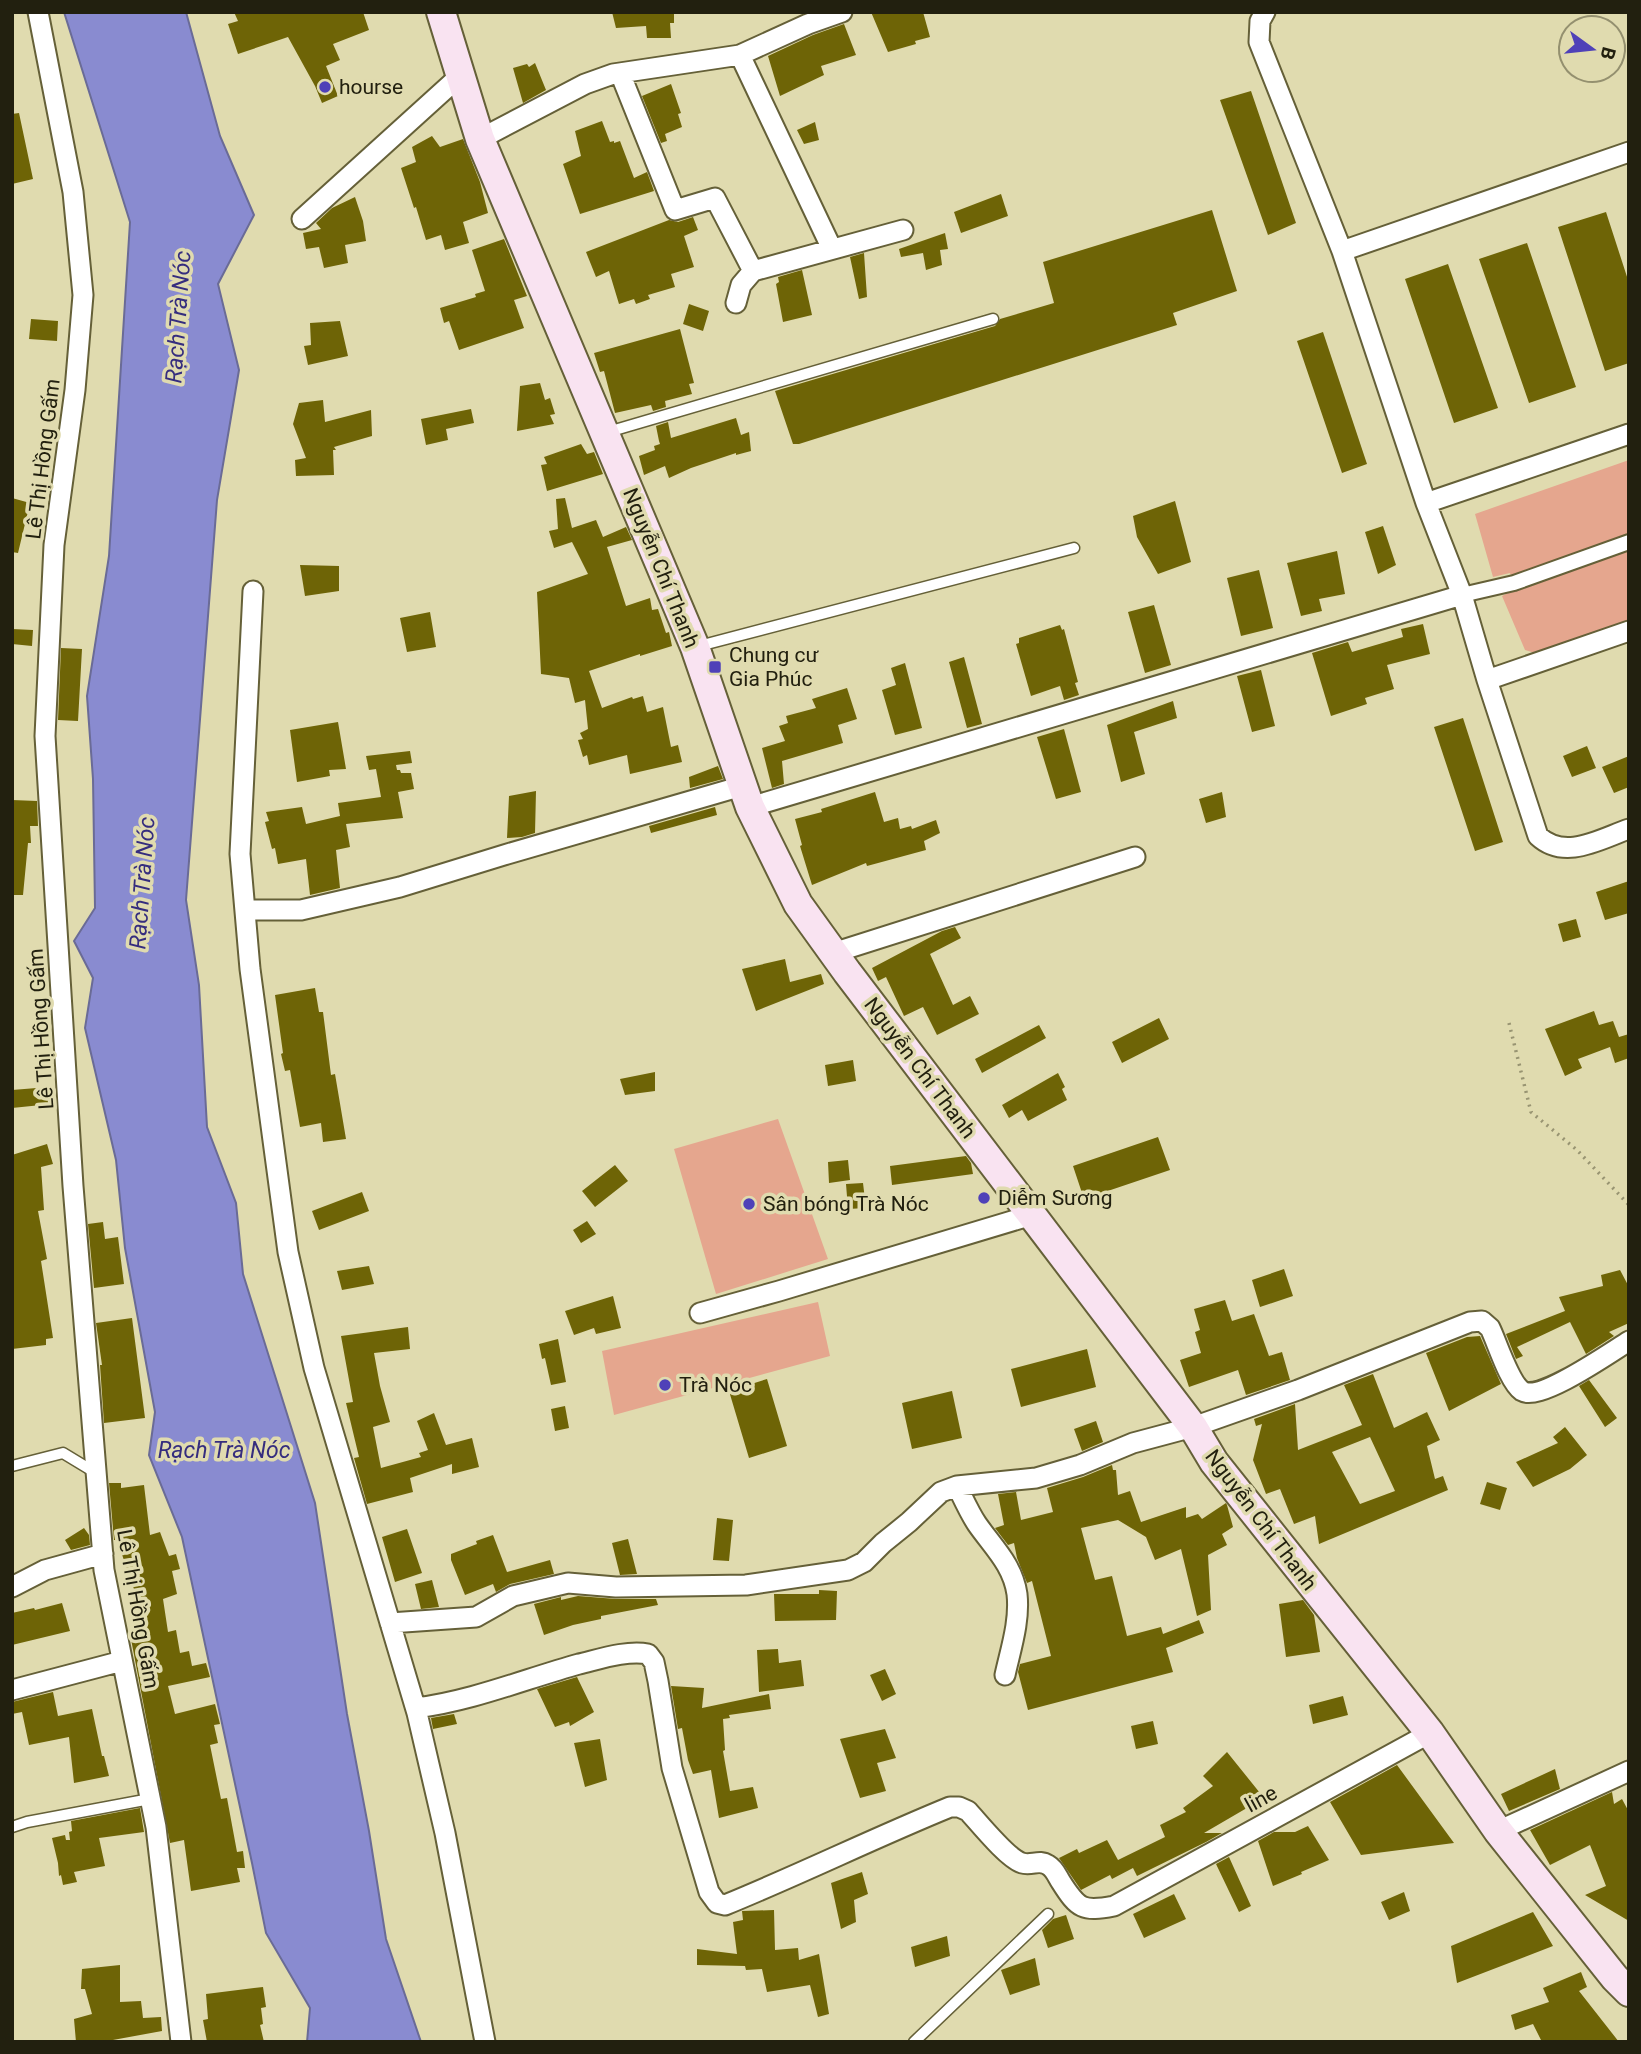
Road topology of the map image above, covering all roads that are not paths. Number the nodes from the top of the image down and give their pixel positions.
1 (38, 12) edge
2 (441, 12) edge
3 (842, 12) edge
4 (1265, 12) edge
5 (740, 55) junction
6 (620, 73) junction
7 (461, 74) junction
8 (480, 139) junction
9 (1629, 152) edge
10 (302, 219) dead end
11 (903, 230) dead end
12 (832, 249) junction
13 (1342, 251) junction
14 (753, 271) junction
15 (736, 303) dead end
16 (993, 318) dead end
17 (605, 432) junction
18 (1629, 434) edge
19 (1426, 503) junction
20 (1629, 542) edge
21 (1074, 548) dead end
22 (253, 591) dead end
23 (1462, 595) junction
24 (1629, 631) edge
25 (695, 647) junction
26 (1487, 680) junction
27 (746, 796) junction
28 (1629, 828) edge
29 (1135, 857) dead end
30 (245, 910) junction
31 (834, 953) junction
32 (1032, 1215) junction
33 (699, 1312) dead end
34 (1629, 1341) edge
35 (1193, 1427) junction
36 (12, 1466) edge
37 (97, 1473) junction
38 (957, 1486) junction
39 (103, 1554) junction
40 (12, 1587) edge
41 (390, 1623) junction
42 (122, 1661) junction
43 (1005, 1675) dead end
44 (12, 1690) edge
45 (415, 1708) junction
46 (1430, 1733) junction
47 (1629, 1771) edge
48 (150, 1799) junction
49 (12, 1827) edge
50 (1498, 1831) junction
51 (1048, 1914) dead end
52 (1622, 1981) edge
53 (181, 2042) edge
54 (485, 2042) edge
55 (914, 2042) edge

1 - 37 street, Lê Thị Hồng Gấm
2 - 7 main road, Nguyễn Chí Thanh
3 - 5 street
4 - 13 street
5 - 6 street
5 - 12 street
6 - 8 street
6 - 14 street
7 - 8 main road, Nguyễn Chí Thanh
7 - 10 street
8 - 17 main road, Nguyễn Chí Thanh
9 - 13 street
11 - 12 street
12 - 14 street
13 - 19 street
14 - 15 street
16 - 17 lane
17 - 25 main road, Nguyễn Chí Thanh
18 - 19 street
19 - 23 street
20 - 23 street
21 - 25 lane
22 - 30 street
23 - 26 street
23 - 27 street
24 - 26 street
25 - 27 main road, Nguyễn Chí Thanh
26 - 28 street
27 - 30 street
27 - 31 main road, Nguyễn Chí Thanh
29 - 31 street
30 - 41 street
31 - 32 main road, Nguyễn Chí Thanh
32 - 33 street
32 - 35 main road, Nguyễn Chí Thanh
34 - 35 street
35 - 38 street
35 - 46 main road, Nguyễn Chí Thanh
36 - 37 lane
37 - 39 street, Lê Thị Hồng Gấm
38 - 41 street
38 - 43 street
39 - 40 street
39 - 42 street, Lê Thị Hồng Gấm
41 - 45 street
42 - 44 street
42 - 48 street, Lê Thị Hồng Gấm
45 - 46 street, line
45 - 54 street
46 - 50 main road, Nguyễn Chí Thanh
47 - 50 street
48 - 49 lane
48 - 53 street, Lê Thị Hồng Gấm
50 - 52 main road, Nguyễn Chí Thanh
51 - 55 lane

